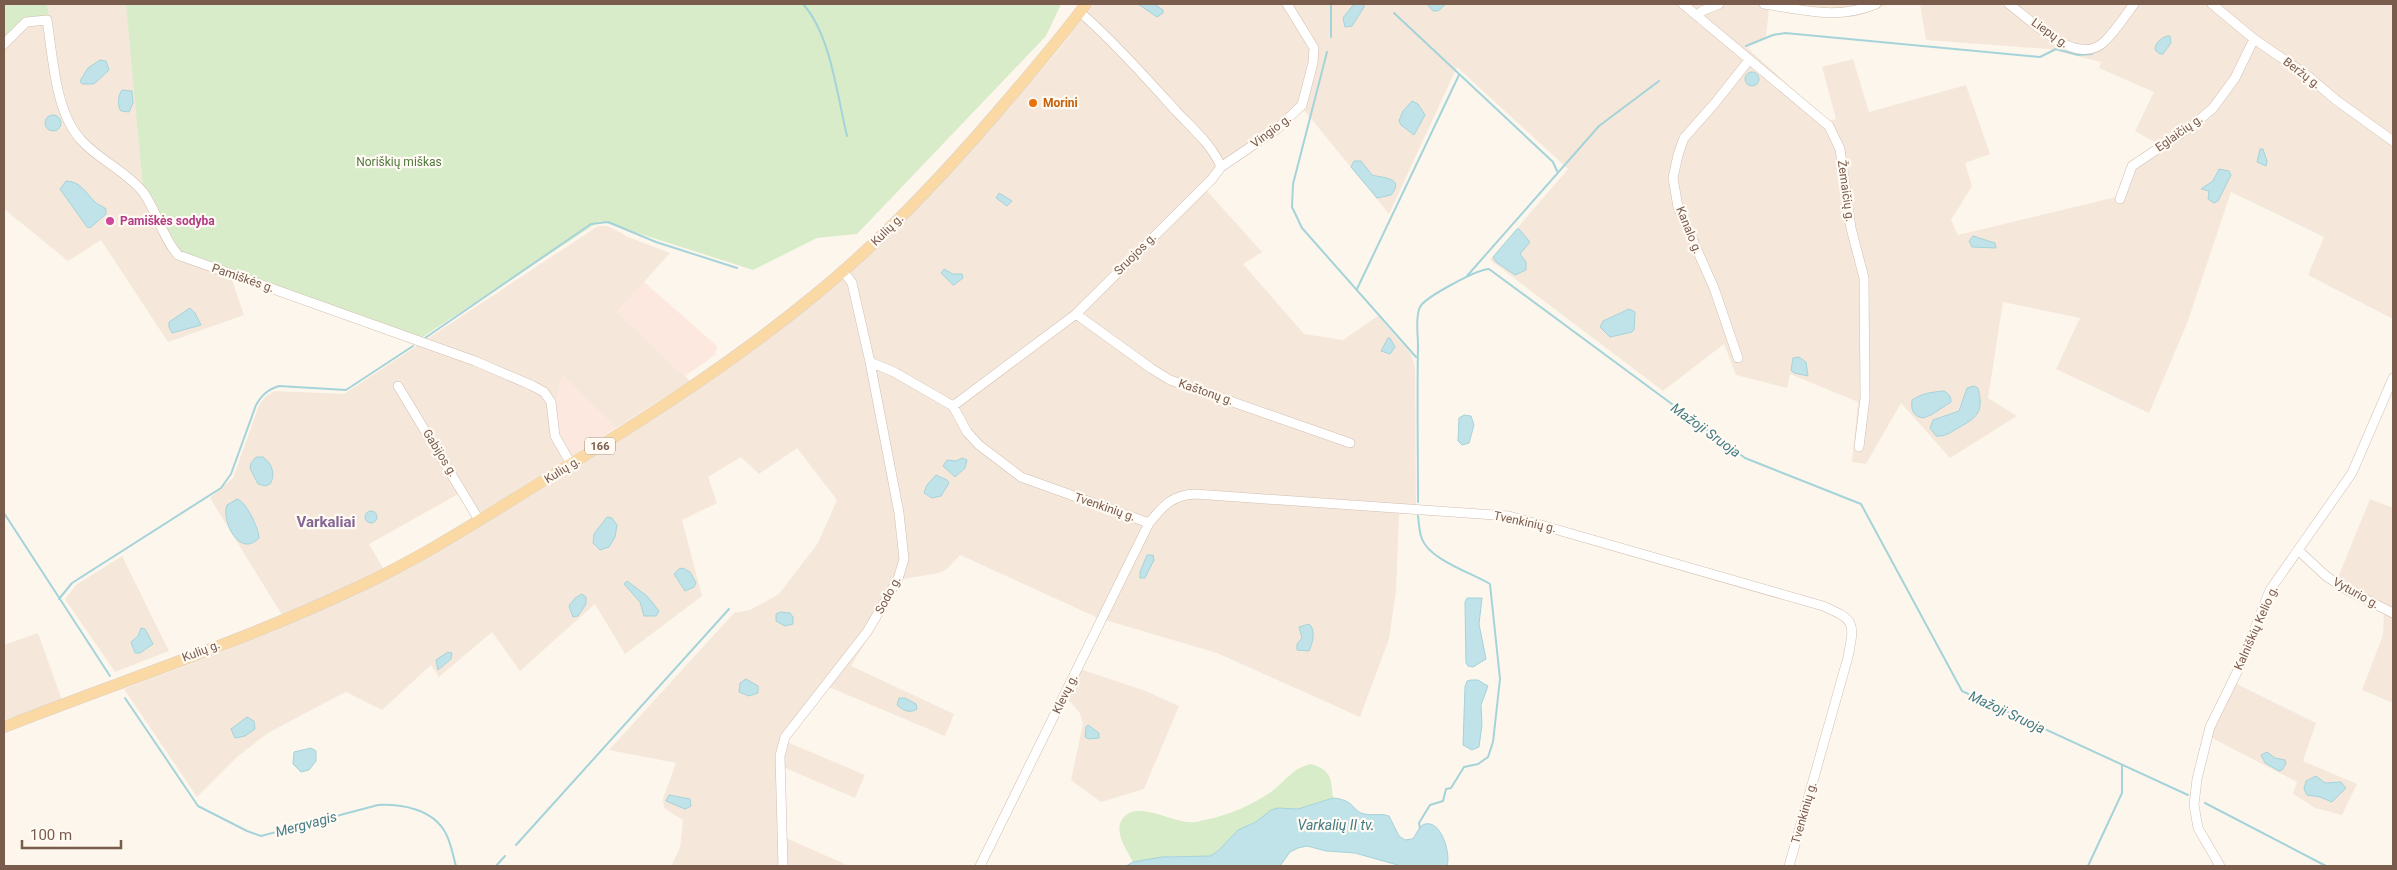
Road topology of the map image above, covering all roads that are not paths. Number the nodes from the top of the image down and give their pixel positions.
1 (1287, 4) edge
2 (1683, 4) edge
3 (1719, 4) edge
4 (1764, 4) edge
5 (1876, 4) edge
6 (2009, 4) edge
7 (2134, 4) edge
8 (2212, 4) edge
9 (1083, 8) edge
10 (1697, 16) junction
11 (2254, 39) junction
12 (4, 44) edge
13 (1749, 60) junction
14 (2393, 141) edge
15 (1221, 166) junction
16 (2120, 199) dead end
17 (843, 271) junction
18 (1076, 314) junction
19 (1738, 358) dead end
20 (870, 362) junction
21 (2393, 378) edge
22 (398, 386) dead end
23 (2391, 389) edge
24 (952, 406) junction
25 (1350, 443) dead end
26 (1859, 447) dead end
27 (571, 464) junction
28 (480, 520) junction
29 (1149, 523) junction
30 (2298, 550) junction
31 (2393, 612) edge
32 (4, 728) edge
33 (783, 866) edge
34 (980, 866) edge
35 (1789, 866) edge
36 (2220, 866) edge

1 - 15 street, Vingio g.
2 - 10 street, Žemaičių g.
3 - 10 street
4 - 5 street
6 - 7 street, Liepų g.
8 - 11 street, Beržų g.
9 - 15 street
9 - 17 main road, Kulių g. / 166
10 - 13 street, Žemaičių g.
11 - 14 street, Beržų g.
11 - 16 street, Eglaičių g.
12 - 27 street, Pamiškės g.
13 - 19 street, Kanalo g.
13 - 26 street, Žemaičių g.
15 - 18 street, Sruojos g.
17 - 20 street, Sodo g.
17 - 27 main road, Kulių g. / 166
18 - 24 street, Sruojos g.
18 - 25 street, Kaštonų g.
20 - 24 street
20 - 33 street, Sodo g.
21 - 23 street, Kalniškių Kelio g.
22 - 28 street, Gabijos g.
23 - 30 street, Kalniškių Kelio g.
24 - 29 street, Tvenkinių g.
27 - 28 main road, Kulių g. / 166
28 - 32 main road, Kulių g. / 166
29 - 34 street, Klevų g.
29 - 35 street, Tvenkinių g.
30 - 31 street, Vyturio g.
30 - 36 street, Kalniškių Kelio g.

